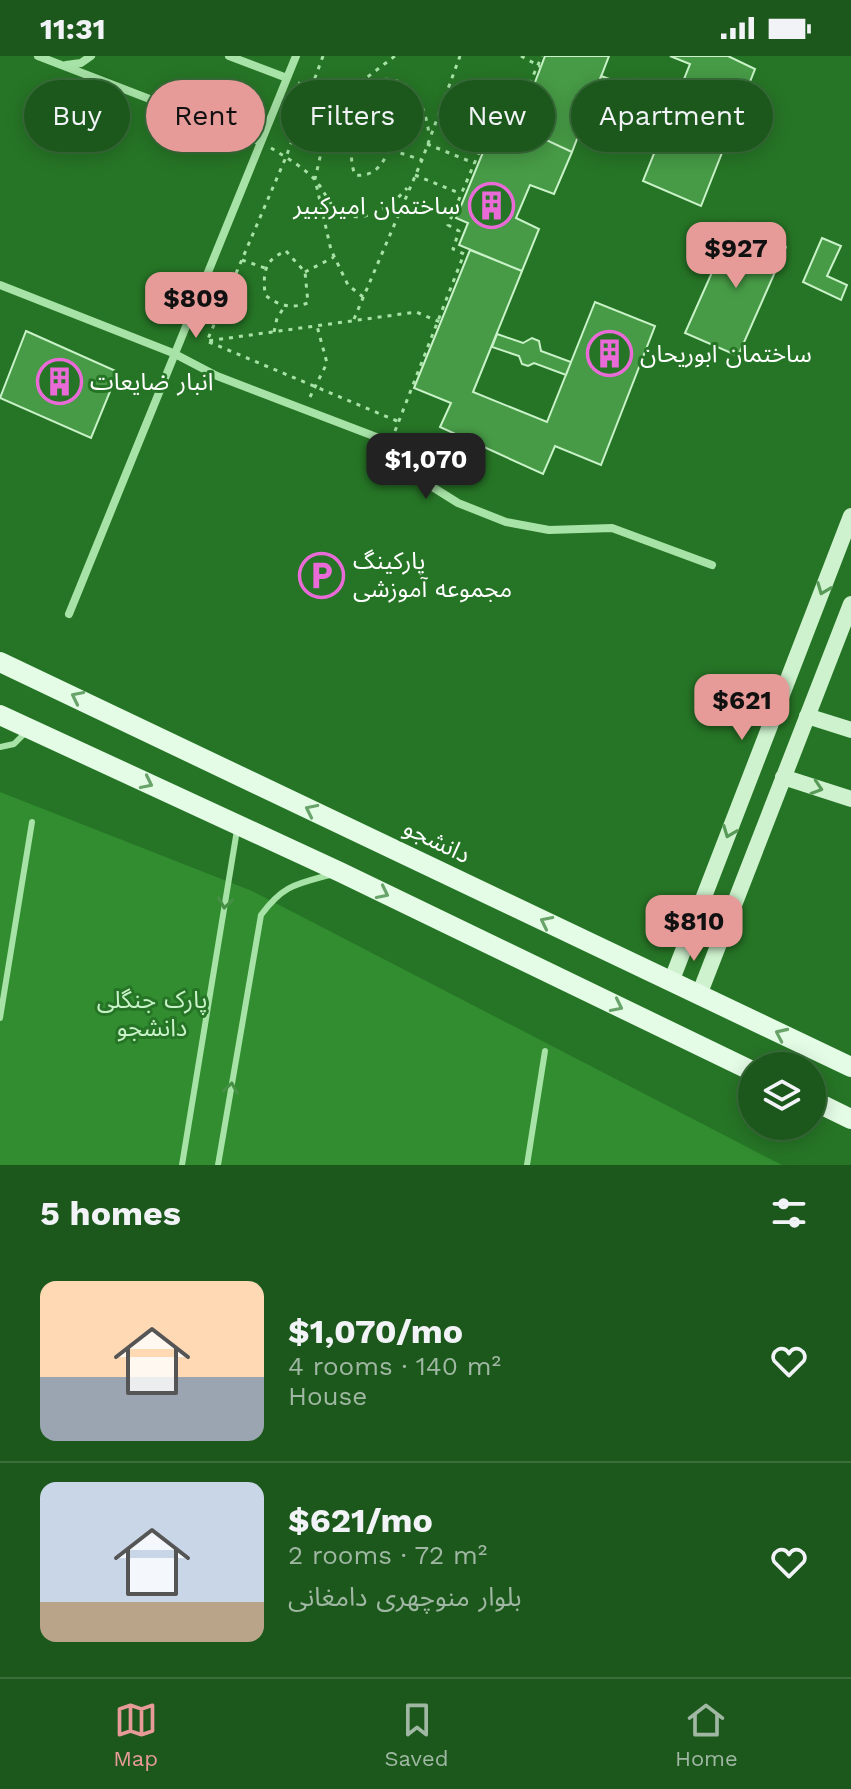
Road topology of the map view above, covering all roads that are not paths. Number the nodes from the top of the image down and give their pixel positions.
1 (38, 56) edge
2 (45, 56) edge
3 (91, 56) edge
4 (229, 56) edge
5 (296, 56) edge
6 (55, 63) junction
7 (287, 78) junction
8 (146, 98) edge
9 (265, 133) edge
10 (257, 152) edge
11 (0, 285) edge
12 (173, 353) junction
13 (851, 516) edge
14 (712, 565) dead end
15 (850, 607) edge
16 (69, 614) dead end
17 (0, 662) edge
18 (0, 715) edge
19 (807, 716) junction
20 (30, 728) junction
21 (851, 730) edge
22 (0, 747) edge
23 (783, 777) junction
24 (851, 799) edge
25 (32, 822) dead end
26 (237, 826) junction
27 (340, 872) junction
28 (693, 927) junction
29 (720, 939) junction
30 (671, 982) junction
31 (699, 995) junction
32 (0, 1018) edge
33 (545, 1051) dead end
34 (738, 1064) edge
35 (851, 1067) edge
36 (826, 1107) edge
37 (851, 1119) edge
38 (182, 1165) edge
39 (218, 1165) edge
40 (527, 1165) edge

1 - 6 street
2 - 6 street
3 - 6 street
4 - 7 street
5 - 7 street
6 - 8 street
7 - 9 street
10 - 12 street
11 - 12 street
12 - 14 street
12 - 16 street
13 -> 28 street
15 - 19 street
30 -> 17 main road, دانشجو
18 - 20 main road
19 - 21 street
19 - 23 street
20 - 22 lane
20 -> 26 main road
23 -> 24 street
23 - 29 street
25 - 32 lane
26 - 27 main road
26 -> 38 lane
27 -> 34 main road
39 -> 27 lane
28 - 29 street
28 - 30 street
29 - 31 street
30 - 31 main road, دانشجو
35 -> 31 main road, دانشجو
33 - 40 lane
36 - 37 main road

